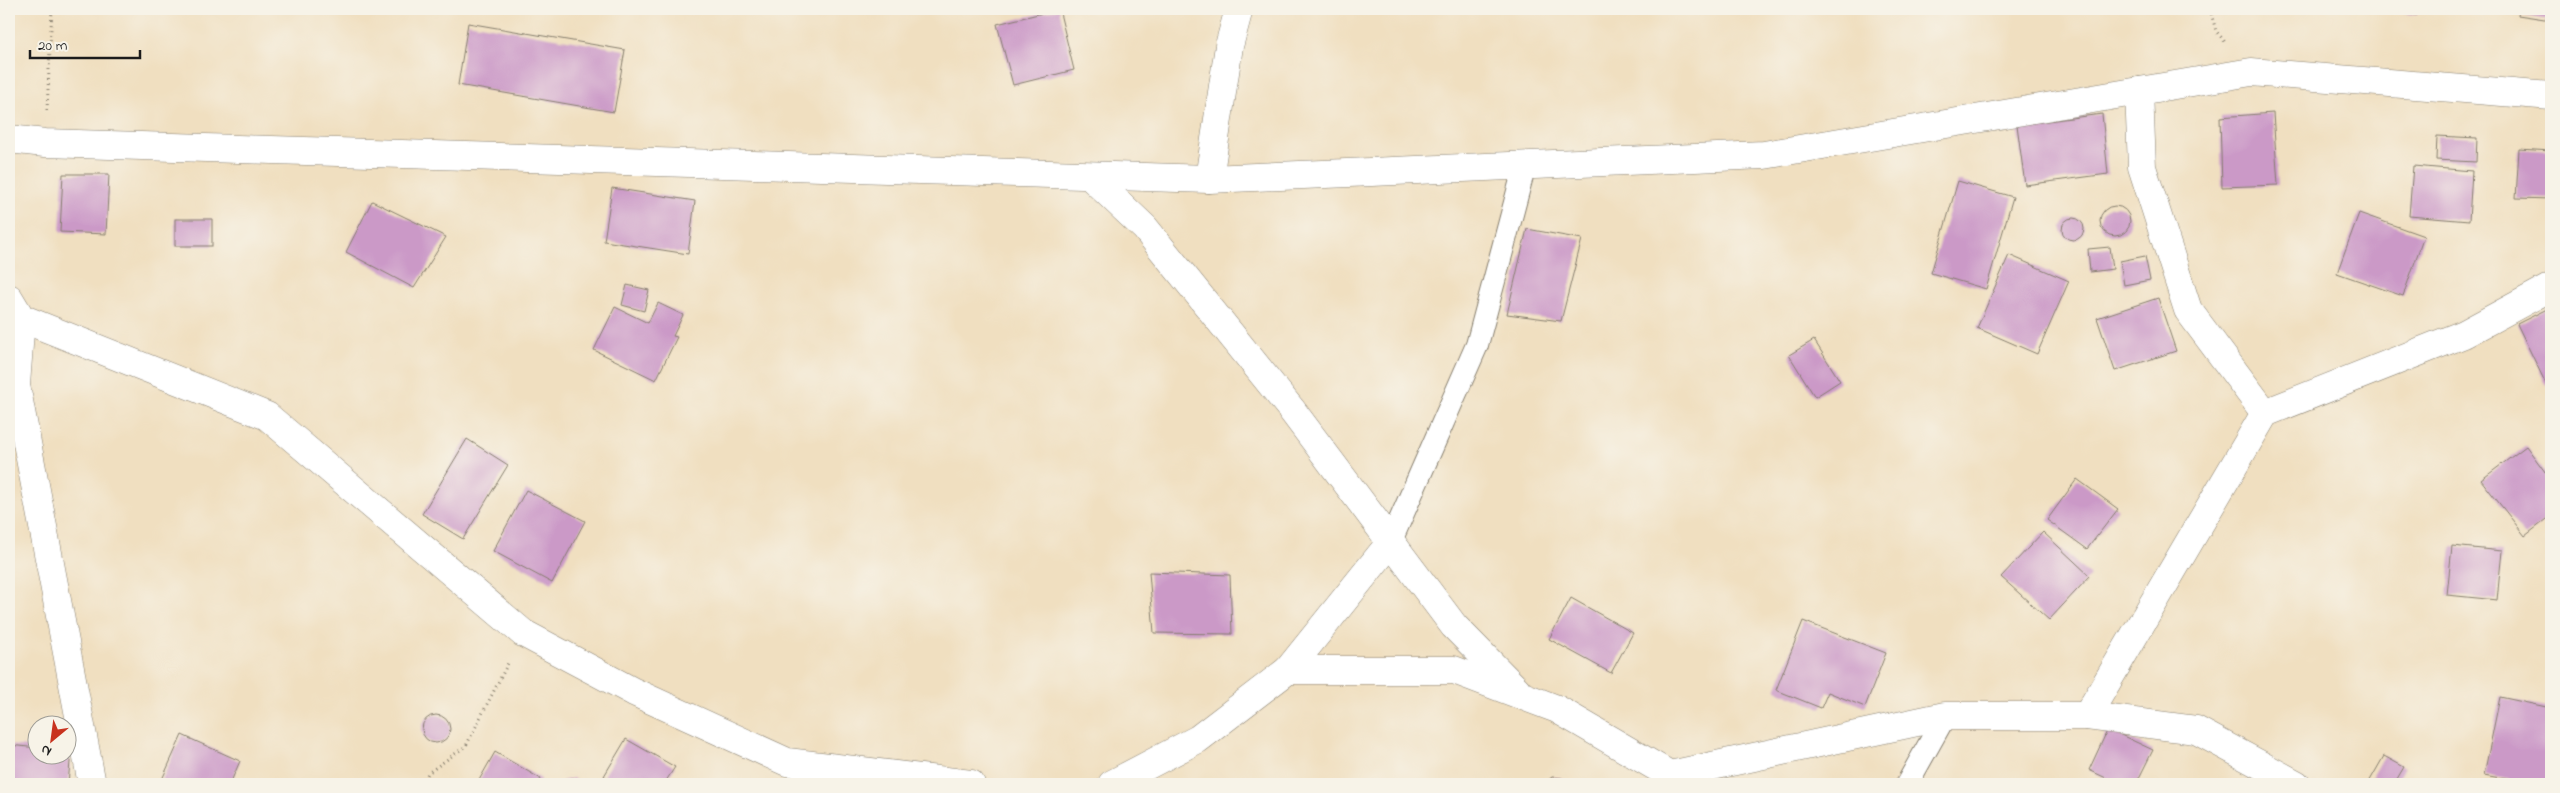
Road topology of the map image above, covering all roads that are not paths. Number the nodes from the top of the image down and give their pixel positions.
1 (1239, 9) edge
2 (2139, 91) junction
3 (2551, 96) edge
4 (9, 139) edge
5 (1525, 165) junction
6 (1090, 176) junction
7 (1209, 179) junction
8 (2551, 287) edge
9 (15, 308) edge
10 (2264, 413) junction
11 (1390, 543) junction
12 (1288, 670) junction
13 (1524, 696) junction
14 (1945, 716) junction
15 (2087, 716) junction
16 (92, 784) edge
17 (971, 784) edge
18 (1112, 784) edge
19 (1907, 784) edge
20 (2296, 784) edge

1 - 7 street
2 - 3 street
2 - 5 street
2 - 10 street
4 - 6 street
5 - 7 street
5 - 11 lane
6 - 7 street
6 - 11 street
8 - 10 street
9 - 16 street
9 - 17 street
10 - 15 street
11 - 12 street
11 - 13 street
12 - 13 street
12 - 18 street
13 - 14 street
14 - 15 street
14 - 19 lane
15 - 20 street

